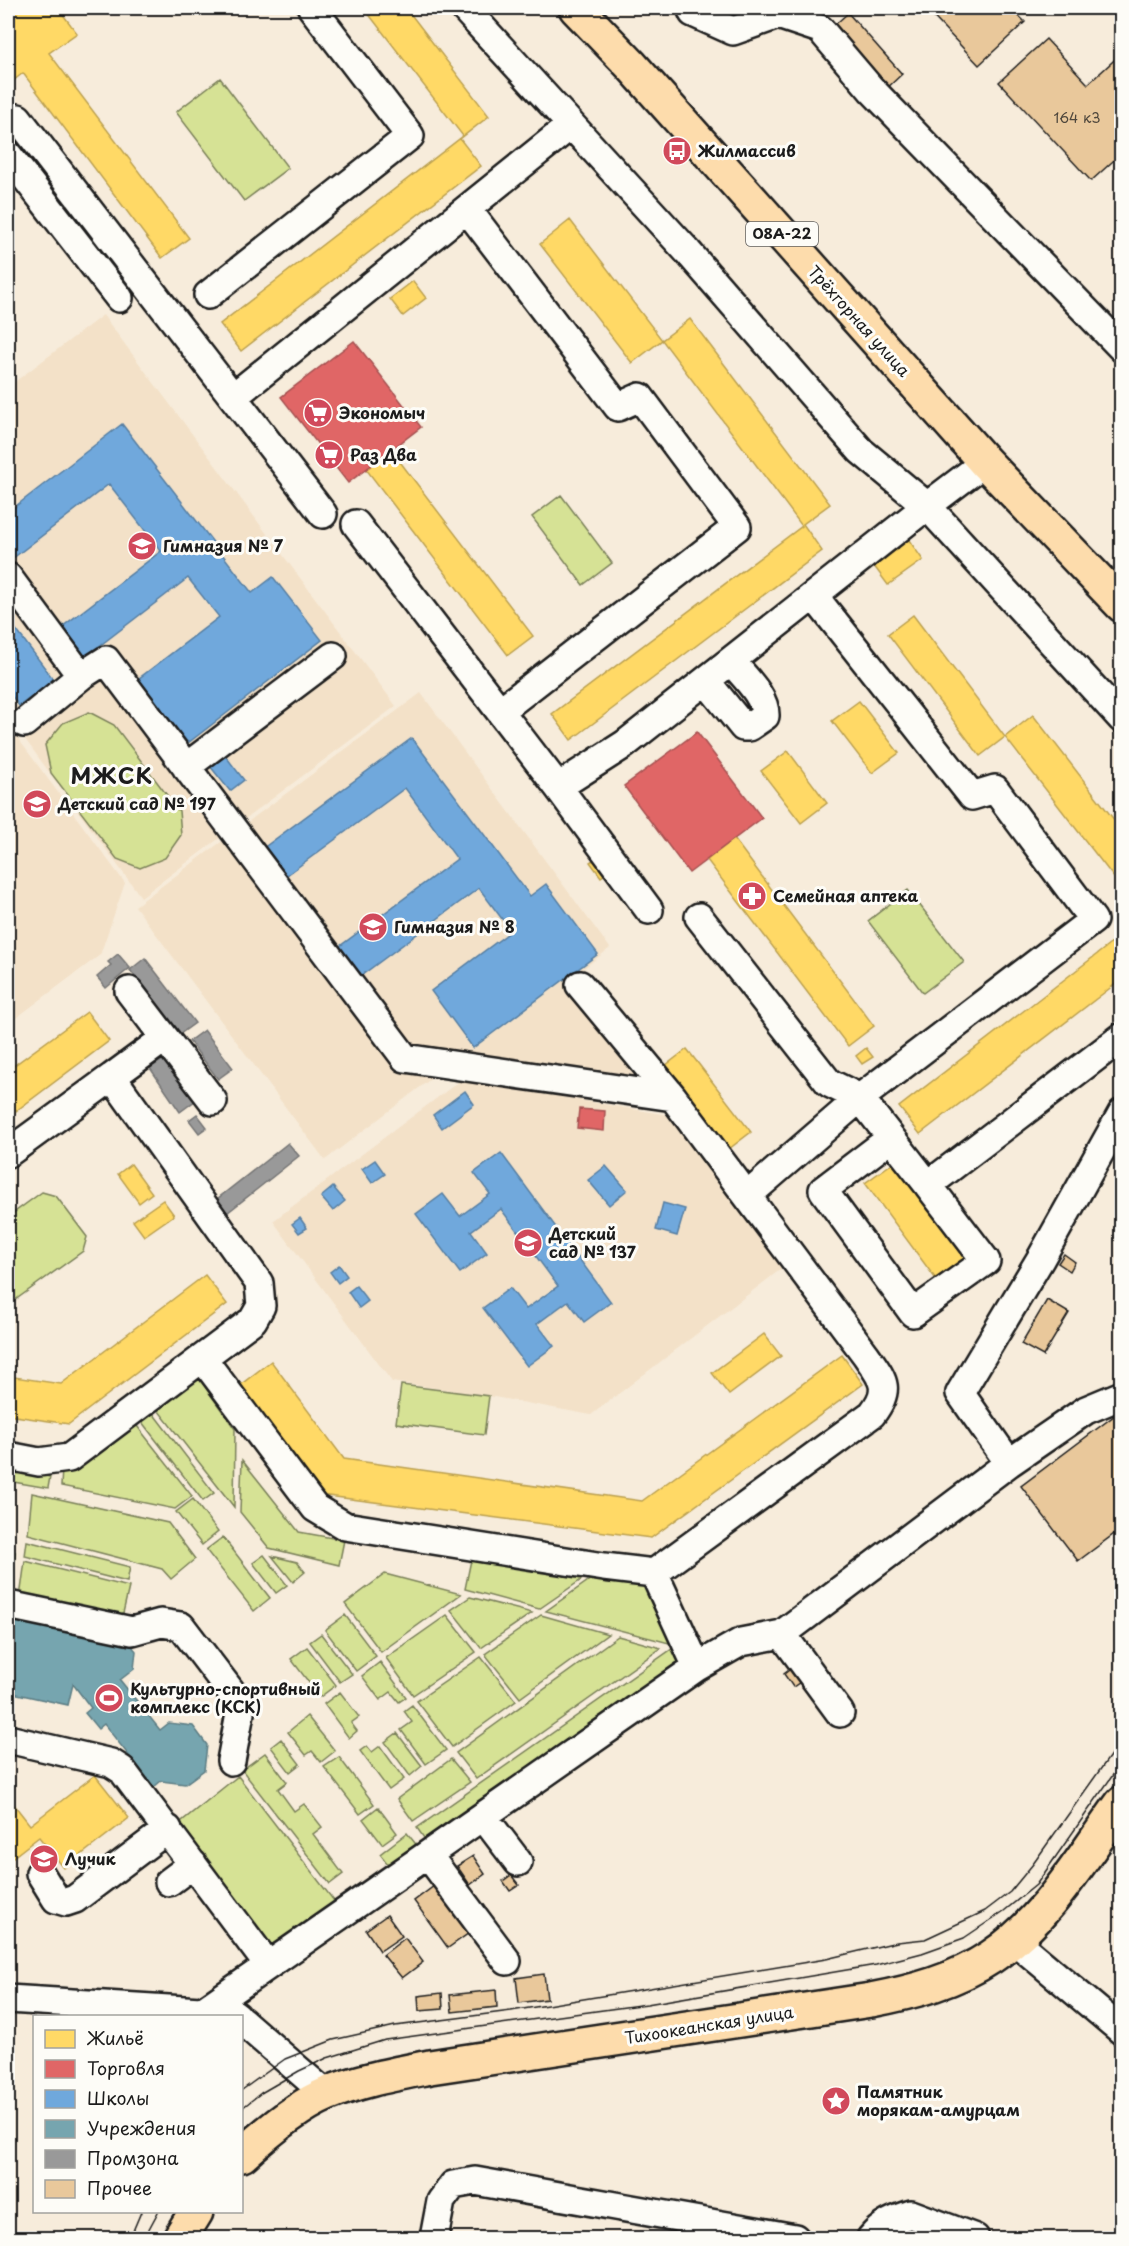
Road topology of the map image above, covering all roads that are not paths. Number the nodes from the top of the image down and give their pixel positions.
1 (312, 8) edge
2 (464, 8) edge
3 (576, 8) edge
4 (691, 8) edge
5 (781, 11) edge
6 (18, 118) dead end
7 (571, 125) junction
8 (8, 155) edge
9 (467, 209) junction
10 (208, 295) dead end
11 (118, 298) dead end
12 (1122, 348) edge
13 (233, 397) junction
14 (985, 462) junction
15 (927, 506) junction
16 (323, 514) dead end
17 (357, 524) dead end
18 (8, 578) edge
19 (814, 596) junction
20 (1122, 605) edge
21 (333, 656) dead end
22 (731, 661) junction
23 (81, 676) junction
24 (706, 681) junction
25 (500, 711) junction
26 (1122, 719) edge
27 (24, 723) dead end
28 (186, 767) junction
29 (558, 787) junction
30 (649, 910) dead end
31 (699, 917) dead end
32 (580, 985) dead end
33 (129, 991) dead end
34 (1122, 1037) edge
35 (165, 1038) junction
36 (112, 1077) junction
37 (673, 1097) junction
38 (860, 1098) junction
39 (213, 1101) dead end
40 (1122, 1113) edge
41 (891, 1138) junction
42 (8, 1153) edge
43 (928, 1185) junction
44 (748, 1195) junction
45 (203, 1359) junction
46 (1122, 1395) edge
47 (8, 1456) edge
48 (1009, 1463) junction
49 (654, 1573) junction
50 (8, 1605) edge
51 (782, 1634) junction
52 (697, 1667) junction
53 (840, 1713) dead end
54 (8, 1739) edge
55 (231, 1761) dead end
56 (1122, 1803) edge
57 (483, 1816) junction
58 (168, 1828) junction
59 (428, 1855) junction
60 (518, 1862) dead end
61 (193, 1864) junction
62 (40, 1873) dead end
63 (169, 1882) dead end
64 (1014, 1940) junction
65 (507, 1961) dead end
66 (268, 1965) junction
67 (8, 1999) edge
68 (203, 2011) junction
69 (236, 2015) edge
70 (243, 2021) edge
71 (1122, 2031) edge
72 (326, 2094) junction
73 (243, 2154) edge
74 (195, 2213) edge
75 (180, 2238) edge
76 (434, 2238) edge
77 (795, 2238) edge
78 (871, 2238) edge
79 (975, 2238) edge

1 - 10 street
2 - 7 street
3 - 14 main road, Трёхгорная улица / 08А-22
4 - 5 street
5 - 12 street
6 - 13 street
7 - 9 street
7 - 15 street
8 - 11 street
9 - 13 street
9 - 25 street
13 - 16 street
14 - 15 street
14 - 20 main road, Трёхгорная улица / 08А-22
15 - 19 street
15 - 26 street
17 - 25 street
18 - 23 street
19 - 22 street
19 - 38 street
21 - 28 street
22 - 24 street
22 - 24 street
23 - 27 street
23 - 28 street
24 - 29 street
25 - 29 street
28 - 37 street
29 - 30 street
31 - 38 street
32 - 37 street
33 - 35 street
34 - 43 street
35 - 36 street
35 - 39 street
36 - 42 street
36 - 45 street
37 - 44 street
38 - 41 street
38 - 44 street
40 - 48 street
41 - 43 street
41 - 43 street
44 - 49 street
45 - 47 street
45 - 49 street
46 - 48 street
48 - 51 street
49 - 52 street
50 - 55 street
51 - 52 street
51 - 53 street
52 - 57 street
54 - 58 street
56 - 64 main road, Тихоокеанская улица
57 - 59 street
57 - 60 street
58 - 61 street
58 - 62 street
59 - 65 street
59 - 66 street
61 - 63 street
61 - 66 street
64 - 71 street
64 - 72 main road, Тихоокеанская улица
66 - 68 street
67 - 68 street
68 - 69 street
70 - 72 street
72 - 73 main road, Тихоокеанская улица
74 - 75 main road
76 - 77 street
78 - 79 street

